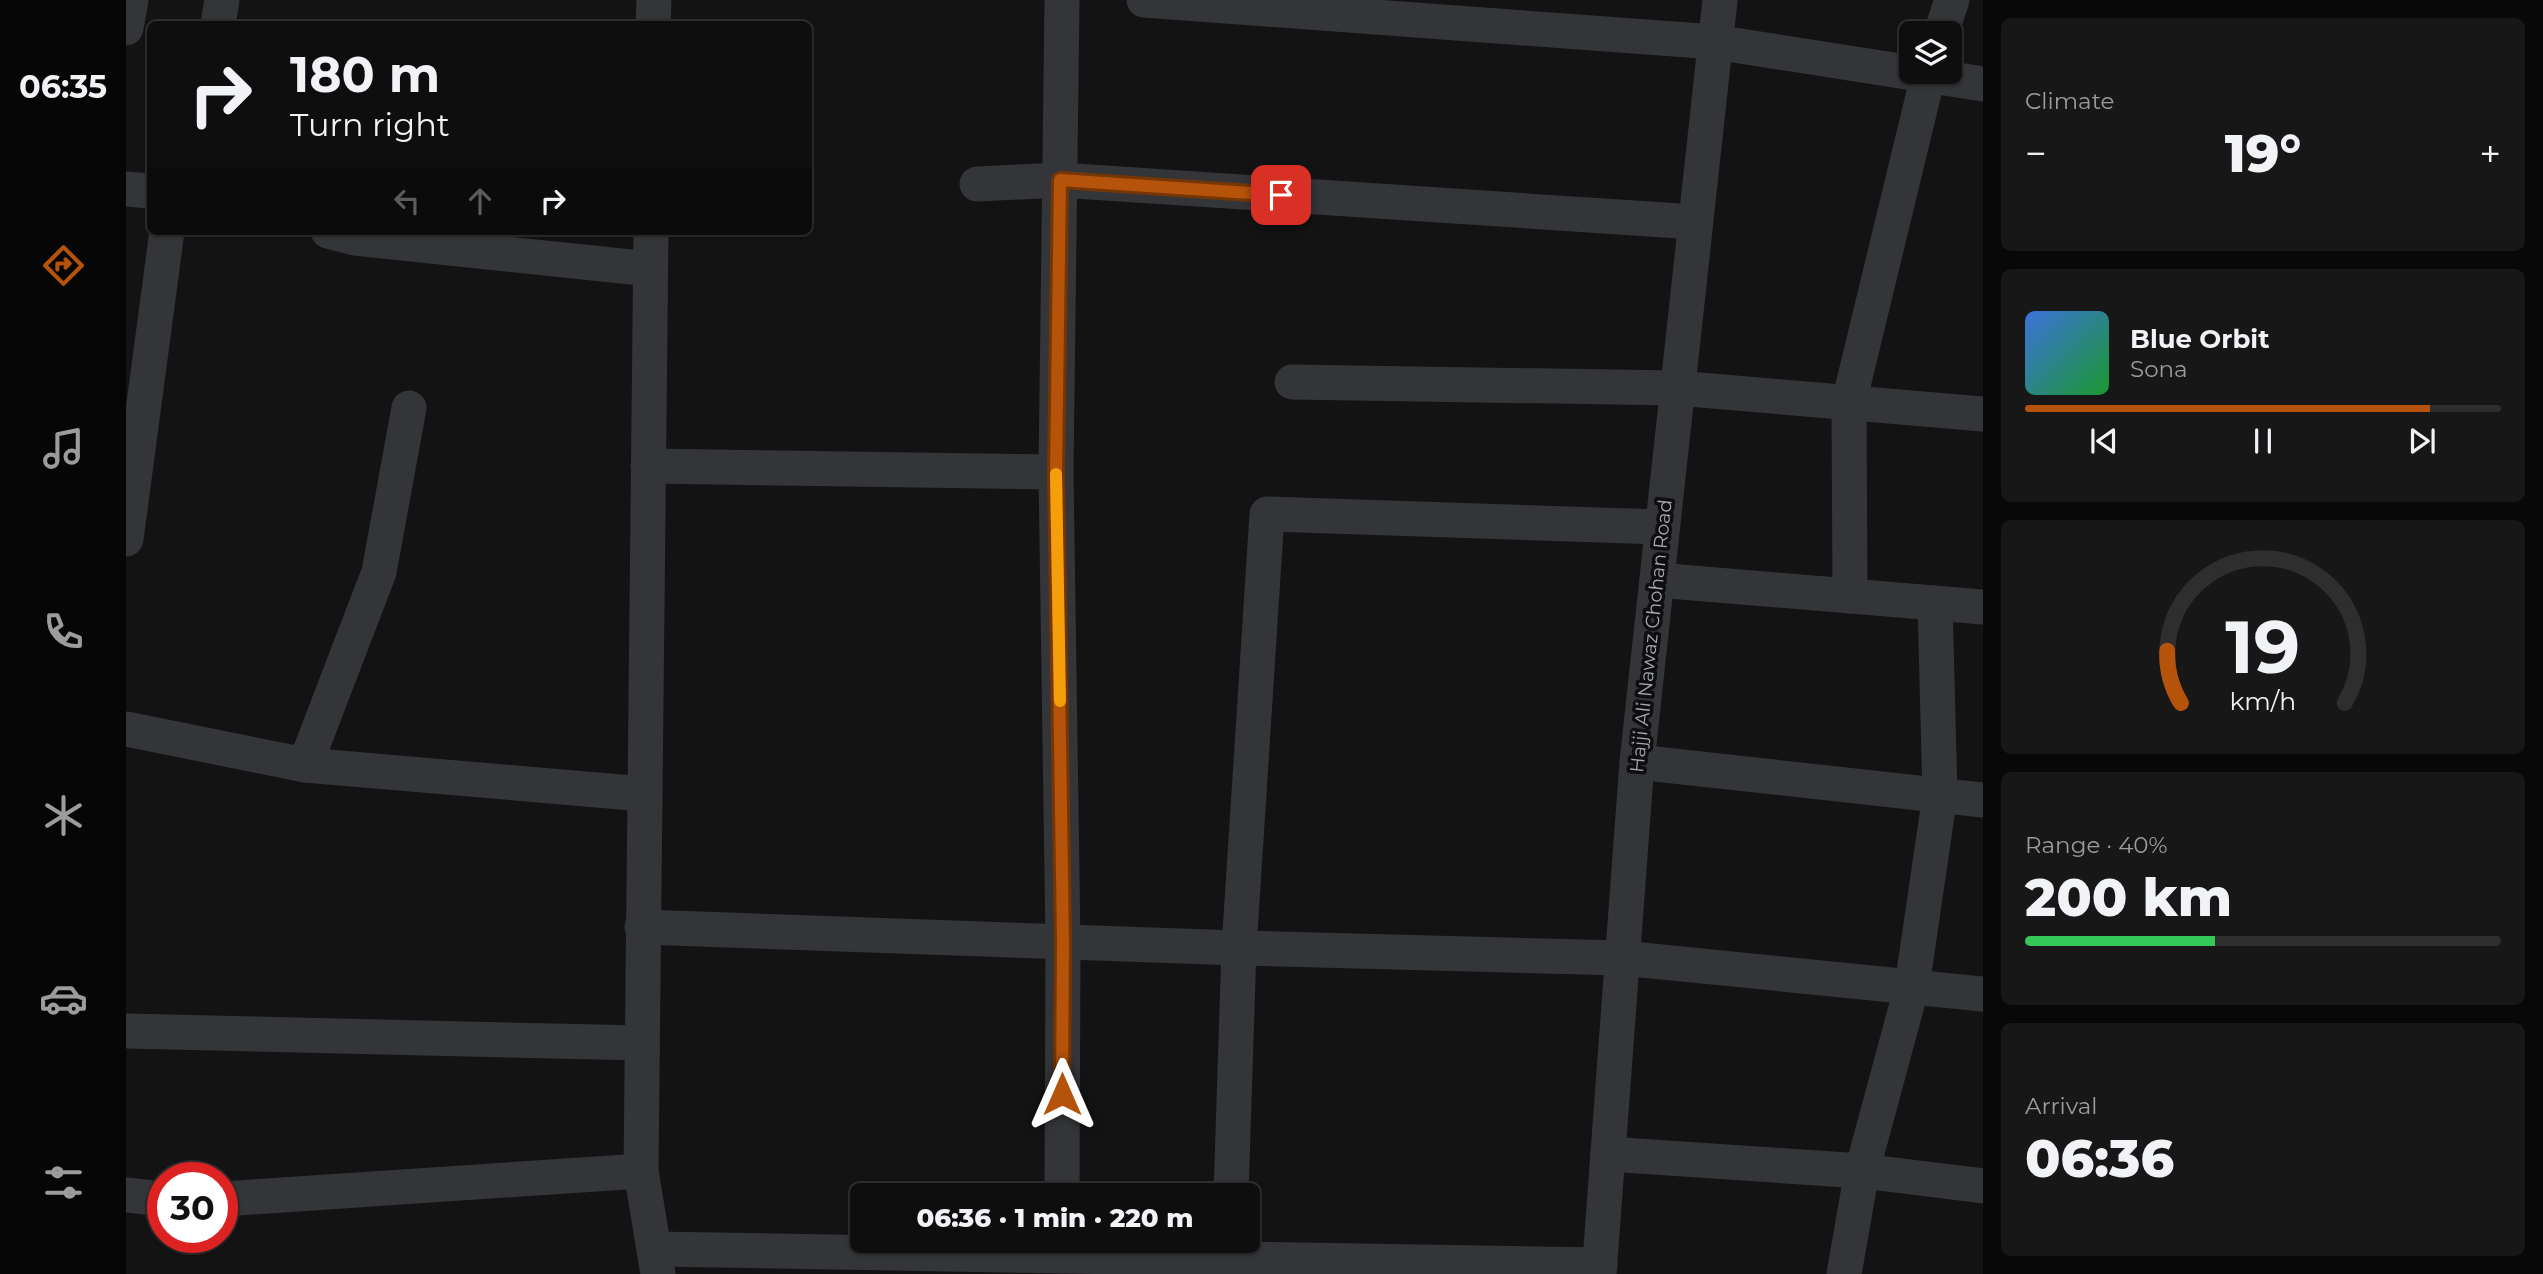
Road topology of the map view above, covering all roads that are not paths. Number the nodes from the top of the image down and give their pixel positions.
1 (131, 0) edge
2 (222, 0) edge
3 (654, 0) edge
4 (1062, 0) edge
5 (1144, 0) edge
6 (1720, 0) edge
7 (1952, 0) edge
8 (218, 21) edge
9 (653, 21) edge
10 (1945, 21) edge
11 (126, 27) edge
12 (1715, 42) junction
13 (1899, 70) edge
14 (1962, 80) edge
15 (1926, 84) edge
16 (1983, 84) edge
17 (1060, 180) junction
18 (977, 184) dead end
19 (126, 189) edge
20 (147, 191) edge
21 (1695, 222) junction
22 (166, 235) edge
23 (343, 235) edge
24 (651, 235) edge
25 (650, 269) junction
26 (1292, 382) dead end
27 (1677, 388) junction
28 (1850, 402) junction
29 (409, 408) dead end
30 (1983, 414) edge
31 (648, 466) junction
32 (1056, 472) junction
33 (1662, 527) junction
34 (126, 539) edge
35 (1657, 580) junction
36 (1850, 596) junction
37 (1935, 603) junction
38 (1983, 607) edge
39 (126, 729) edge
40 (1637, 761) junction
41 (305, 765) junction
42 (644, 794) junction
43 (1940, 795) junction
44 (1983, 800) edge
45 (642, 927) junction
46 (1063, 942) junction
47 (1239, 948) junction
48 (1622, 958) junction
49 (1912, 986) junction
50 (1983, 994) edge
51 (126, 1031) edge
52 (642, 1042) junction
53 (1608, 1154) junction
54 (641, 1171) junction
55 (1862, 1171) junction
56 (1062, 1183) edge
57 (1231, 1183) edge
58 (1983, 1186) edge
59 (126, 1195) edge
60 (147, 1197) edge
61 (238, 1198) edge
62 (1260, 1252) edge
63 (905, 1253) edge
64 (656, 1261) edge
65 (1600, 1269) edge
66 (1844, 1274) edge

1 - 11 street
2 - 8 street
3 - 9 street
4 - 17 street
5 - 12 street
6 - 12 street, Hajji Ali Nawaz Chohan Road
7 - 10 street
12 - 13 street
12 - 21 street, Hajji Ali Nawaz Chohan Road
14 - 16 street
15 - 28 street
17 - 18 street
17 - 21 street
17 - 32 street
19 - 20 street
21 - 27 street, Hajji Ali Nawaz Chohan Road
22 - 34 street
23 - 25 street
24 - 25 street
25 - 31 street
26 - 27 street
27 - 28 street
27 - 33 street, Hajji Ali Nawaz Chohan Road
28 - 30 street
28 - 36 street
29 - 41 street
31 - 32 street
31 - 42 street
32 - 46 street
33 - 35 street, Hajji Ali Nawaz Chohan Road
33 - 47 street
35 - 36 street
35 - 40 street, Hajji Ali Nawaz Chohan Road
36 - 37 street
37 - 38 street
37 - 43 street
39 - 41 street
40 - 43 street
40 - 48 street, Hajji Ali Nawaz Chohan Road
41 - 42 street
42 - 45 street
43 - 44 street
43 - 49 street
45 - 46 street
45 - 52 street
46 - 47 street
46 - 56 street
47 - 48 street
47 - 57 street
48 - 49 street
48 - 53 street, Hajji Ali Nawaz Chohan Road
49 - 50 street
49 - 55 street
51 - 52 street
52 - 54 street
53 - 55 street
53 - 65 street, Hajji Ali Nawaz Chohan Road
54 - 61 street
54 - 64 street
55 - 58 street
55 - 66 street
59 - 60 street
62 - 65 street
63 - 64 street

